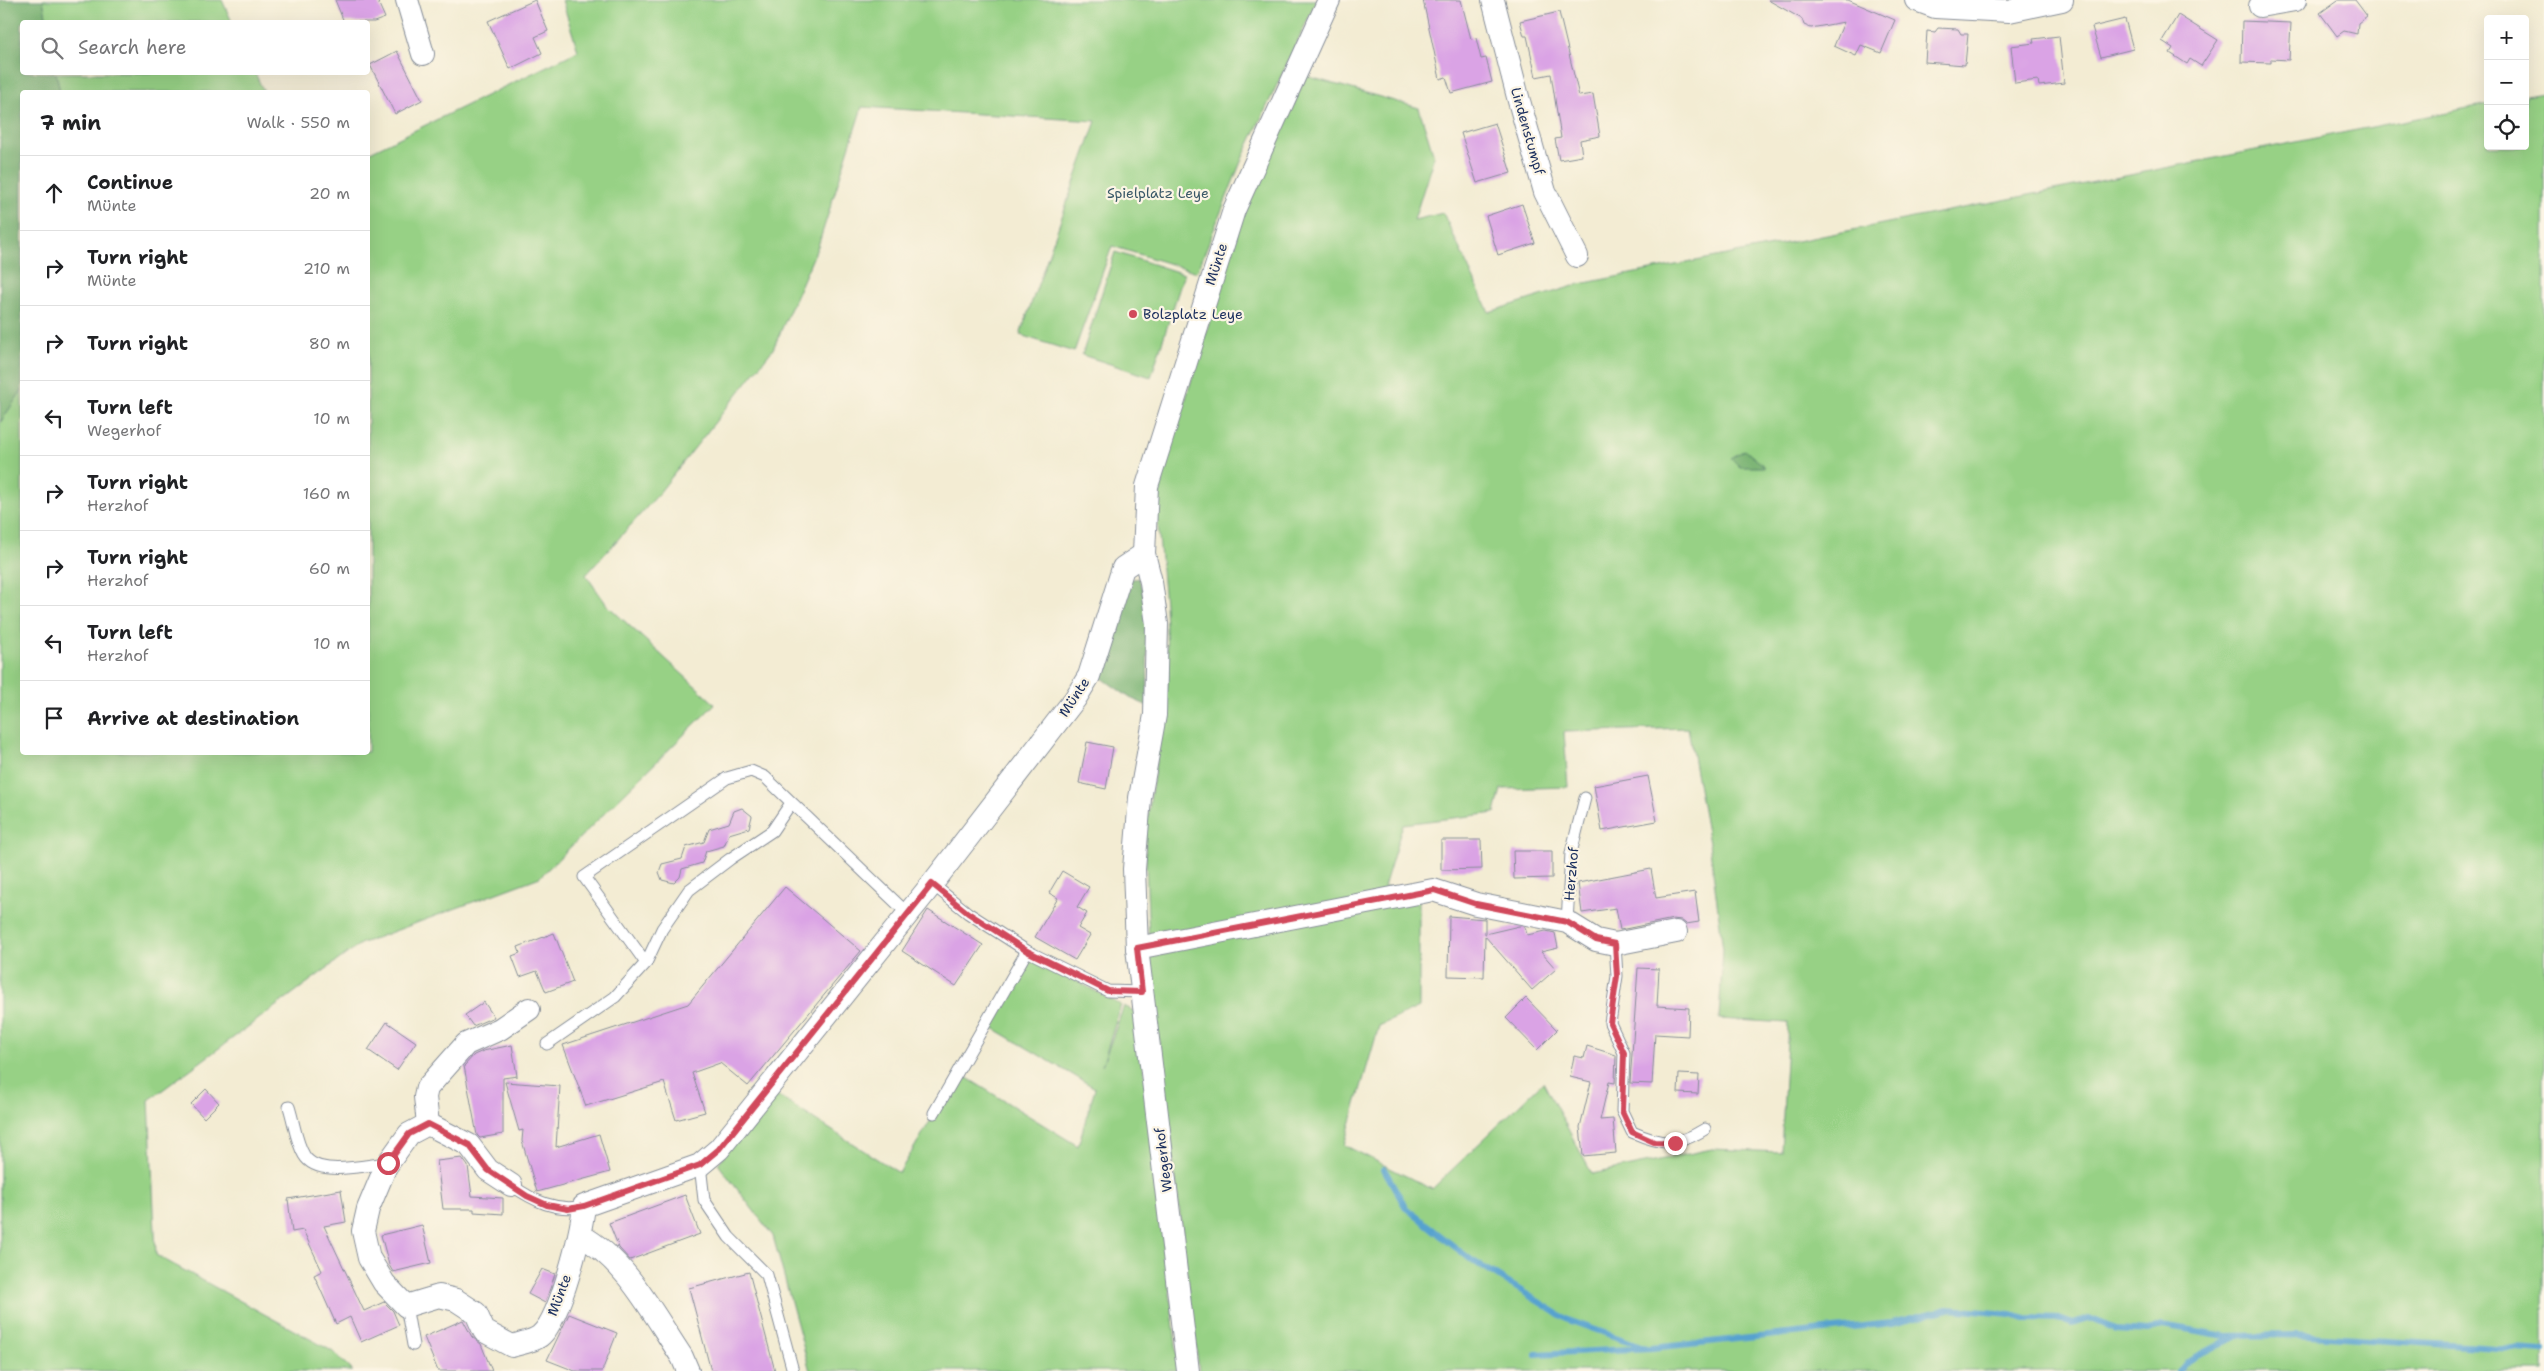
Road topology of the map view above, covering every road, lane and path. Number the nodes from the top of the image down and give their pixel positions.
1 (408, 0) edge
2 (1329, 0) edge
3 (1493, 0) edge
4 (1916, 0) edge
5 (2062, 0) edge
6 (2295, 0) edge
7 (2260, 6) dead end
8 (423, 54) dead end
9 (1577, 256) dead end
10 (1144, 554) junction
11 (1585, 798) dead end
12 (791, 803) junction
13 (932, 884) junction
14 (907, 913) junction
15 (1567, 922) junction
16 (1676, 932) dead end
17 (1615, 944) junction
18 (1137, 948) junction
19 (1027, 951) junction
20 (646, 963) junction
21 (1142, 992) junction
22 (529, 1009) dead end
23 (547, 1044) dead end
24 (289, 1107) dead end
25 (934, 1113) dead end
26 (428, 1124) junction
27 (1705, 1129) dead end
28 (388, 1163) junction
29 (700, 1165) junction
30 (511, 1185) joint
31 (584, 1206) junction
32 (580, 1235) junction
33 (406, 1306) junction
34 (413, 1345) dead end
35 (688, 1371) edge
36 (793, 1371) edge
37 (1188, 1371) edge

1 - 8 street
2 - 10 street, Münte
3 - 9 street, Lindenstumpf
4 - 5 street
6 - 7 street
10 - 13 street, Münte
10 - 18 street, Wegerhof
11 - 15 lane, Herzhof
12 - 14 lane
12 - 20 lane
12 - 20 lane
13 - 14 street, Münte
13 - 19 lane
14 - 29 street, Münte
15 - 17 street, Herzhof
15 - 18 street, Herzhof
16 - 17 street, Herzhof
17 - 27 lane
18 - 21 street, Wegerhof
19 - 21 lane
19 - 25 lane
20 - 23 lane
21 - 37 street, Wegerhof
22 - 26 street
24 - 28 lane
26 - 28 street
26 - 30 street, Münte
28 - 33 street
29 - 31 street, Münte
29 - 36 lane
30 - 31 lane, Münte
31 - 32 street, Münte
32 - 33 street, Münte
32 - 35 street
33 - 34 lane

